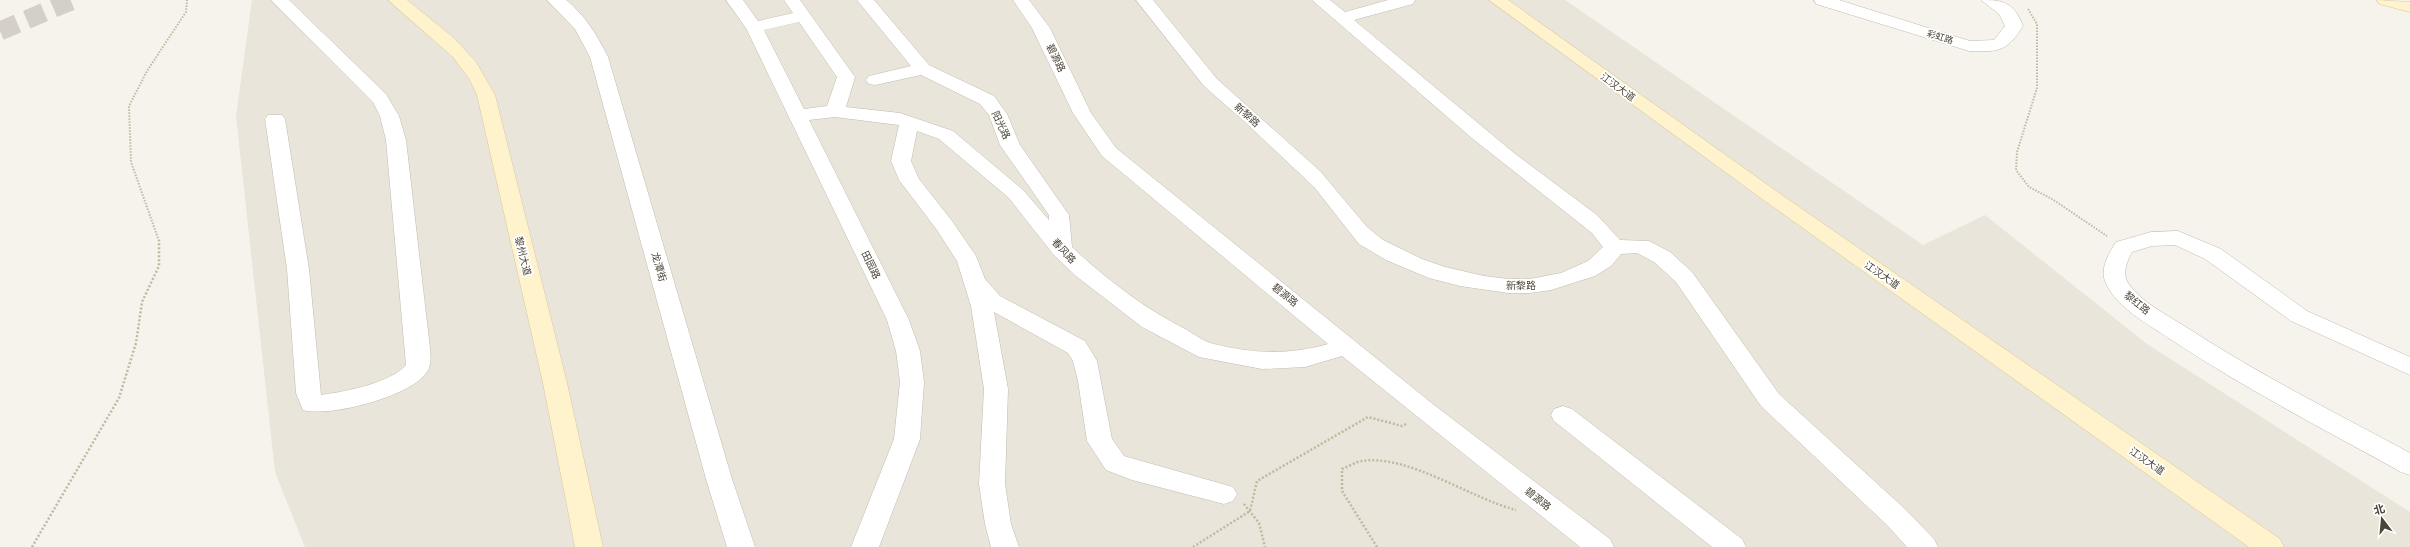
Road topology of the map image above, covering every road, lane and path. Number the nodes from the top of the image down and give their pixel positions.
1 (187, 0) edge
2 (279, 0) edge
3 (396, 0) edge
4 (555, 0) edge
5 (734, 0) edge
6 (792, 0) edge
7 (866, 0) edge
8 (1021, 0) edge
9 (1144, 0) edge
10 (1320, 0) edge
11 (1403, 0) edge
12 (1497, 0) edge
13 (1822, 0) edge
14 (1989, 0) edge
15 (2385, 0) edge
16 (2026, 7) dead end
17 (2410, 7) edge
18 (804, 16) junction
19 (1342, 18) junction
20 (754, 27) junction
21 (924, 70) junction
22 (875, 80) dead end
23 (835, 111) junction
24 (797, 116) junction
25 (275, 119) dead end
26 (908, 122) junction
27 (1614, 247) junction
28 (2124, 247) junction
29 (1061, 249) junction
30 (976, 283) junction
31 (1348, 346) junction
32 (2410, 367) edge
33 (1425, 411) junction
34 (1563, 415) dead end
35 (2410, 465) edge
36 (1224, 494) joint
37 (1547, 506) junction
38 (1250, 511) junction
39 (1587, 543) edge
40 (32, 547) edge
41 (589, 547) edge
42 (741, 547) edge
43 (865, 547) edge
44 (1005, 547) edge
45 (1193, 547) edge
46 (1265, 547) edge
47 (1377, 547) edge
48 (1732, 547) edge
49 (1924, 547) edge
50 (2270, 547) edge

1 - 40 path
2 - 25 street
3 - 41 main road, 黎州大道
4 - 42 street, 龙潭街
5 - 20 street, 田园路
6 - 18 street
7 - 21 street, 阳光路
8 - 31 street, 碧源路
9 - 27 street, 新黎路
10 - 19 street
11 - 19 street
12 - 50 main road, 江汉大道
13 - 14 street, 彩虹路
15 - 17 main road
16 - 28 path
18 - 20 street
18 - 23 street
19 - 27 street
20 - 24 street, 田园路
21 - 22 street
21 - 29 street, 阳光路
23 - 24 street, 春风路
23 - 26 street, 春风路
24 - 43 street, 田园路
26 - 29 street, 春风路
26 - 30 street
27 - 49 street
28 - 32 street
28 - 35 street, 黎红路
29 - 31 street, 春风路
30 - 36 street
30 - 44 street
31 - 33 street, 碧源路
33 - 37 street, 碧源路
33 - 38 path
34 - 48 street
36 - 38 path
37 - 39 street, 碧源路
37 - 47 path
38 - 45 path
38 - 46 path

